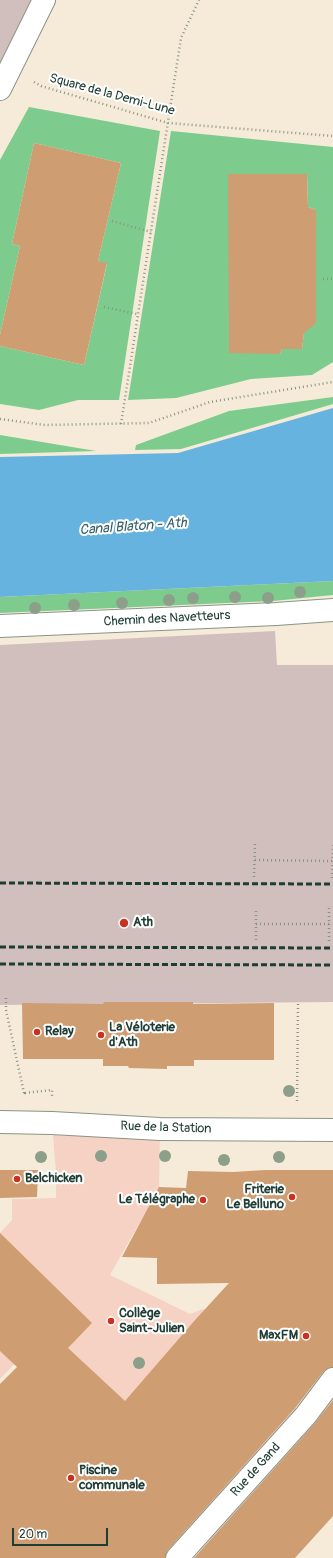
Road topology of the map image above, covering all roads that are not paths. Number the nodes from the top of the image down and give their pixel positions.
1 (44, 0) edge
2 (0, 89) edge
3 (333, 610) edge
4 (0, 626) edge
5 (0, 1122) edge
6 (333, 1130) edge
7 (333, 1379) edge
8 (177, 1558) edge

1 - 2 street
3 - 4 street, Chemin des Navetteurs
5 - 6 street, Rue de la Station
7 - 8 street, Rue de Gand

